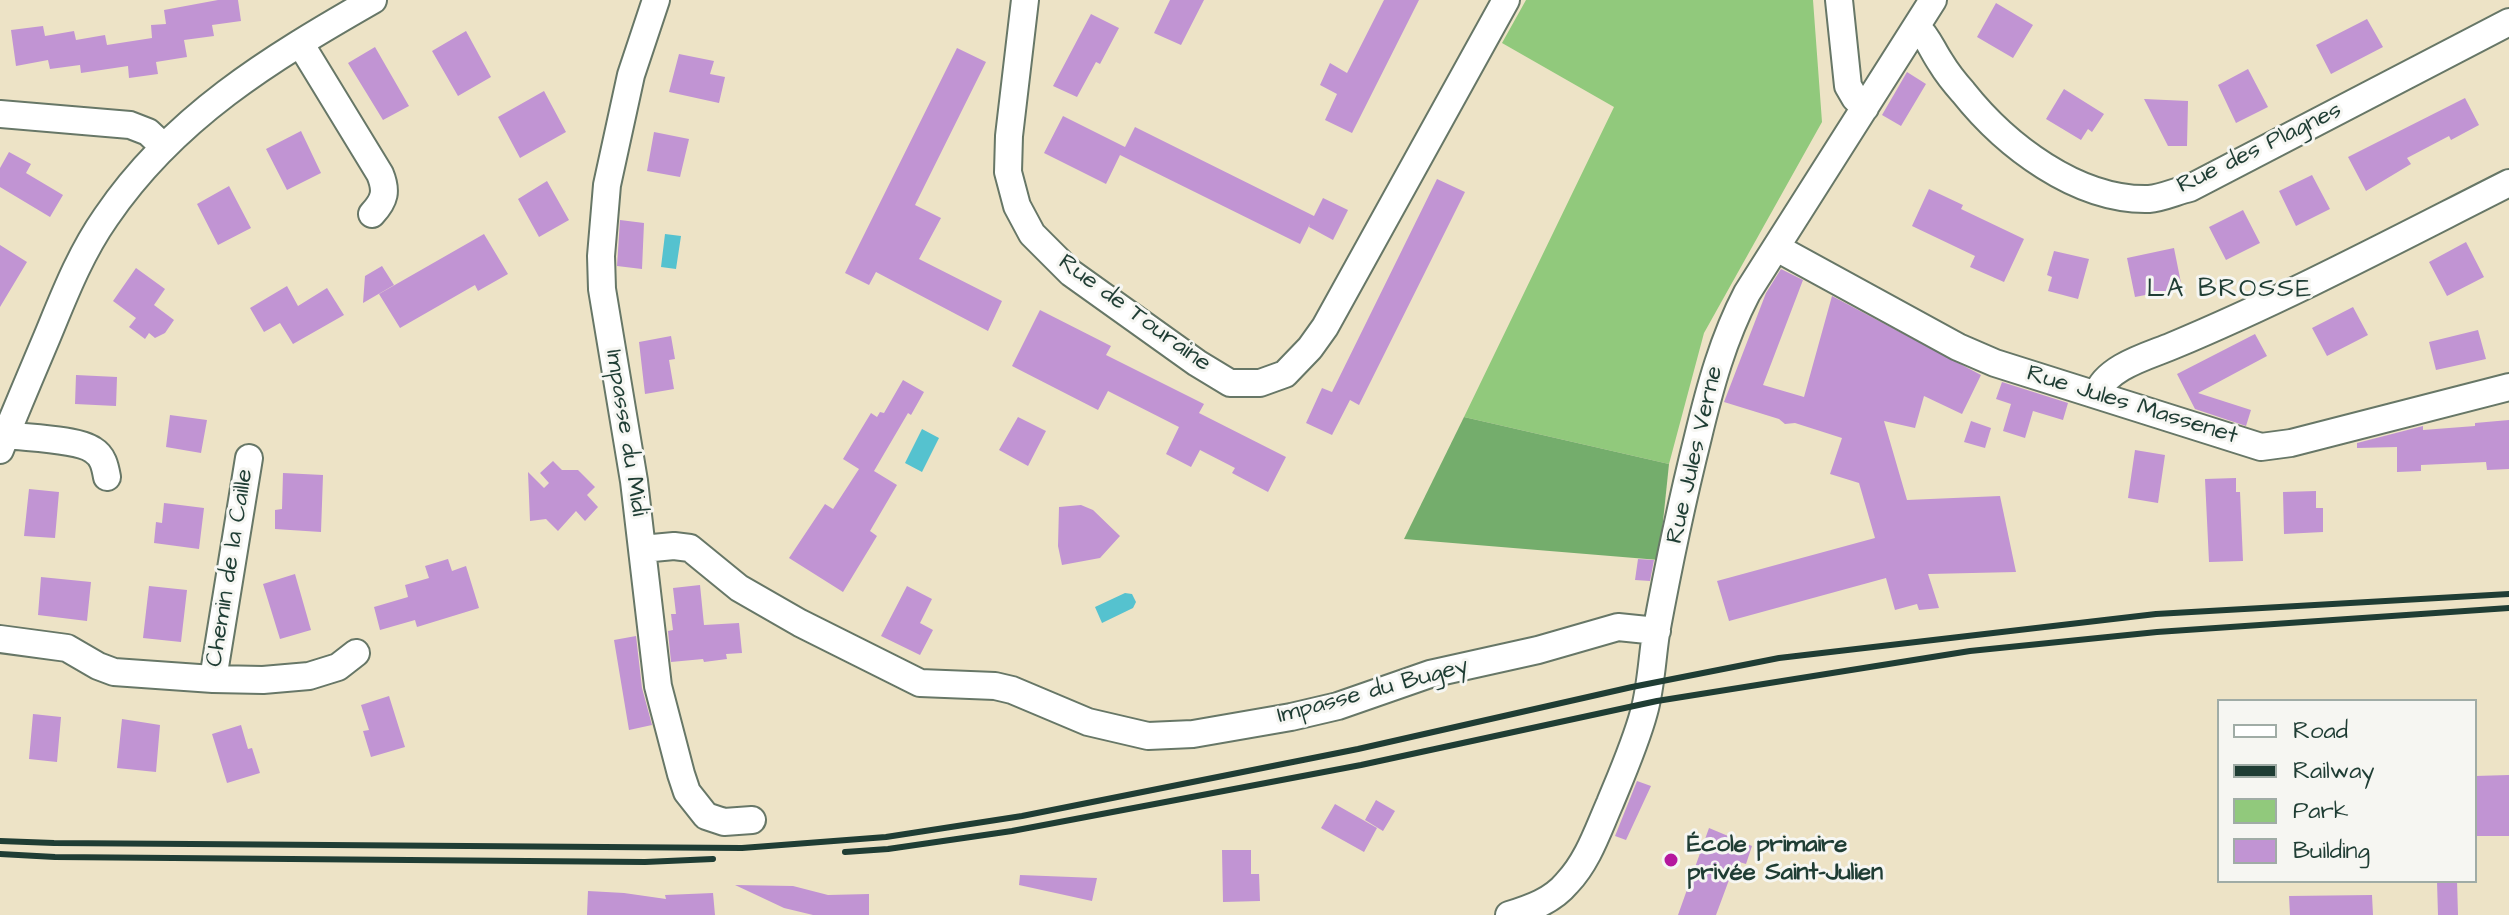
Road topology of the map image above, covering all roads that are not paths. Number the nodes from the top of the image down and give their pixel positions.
1 (656, 0) edge
2 (1025, 0) edge
3 (1506, 0) edge
4 (1839, 0) edge
5 (1933, 0) edge
6 (364, 2) edge
7 (2509, 22) edge
8 (1917, 27) junction
9 (300, 43) junction
10 (1865, 108) junction
11 (0, 114) edge
12 (163, 146) junction
13 (2509, 183) edge
14 (372, 214) dead end
15 (1777, 248) junction
16 (2509, 387) edge
17 (2097, 394) junction
18 (3, 443) edge
19 (249, 458) dead end
20 (107, 477) dead end
21 (642, 549) junction
22 (1657, 631) junction
23 (0, 639) edge
24 (356, 653) dead end
25 (213, 679) junction
26 (752, 820) dead end
27 (1509, 915) edge

1 - 21 street, Impasse du Midi
2 - 3 street, Rue de Touraine
4 - 10 street
5 - 8 street, Rue Jules Verne
6 - 9 street
7 - 8 street, Rue des Plagnes
8 - 10 street, Rue Jules Verne
9 - 12 street
9 - 14 street
10 - 15 street, Rue Jules Verne
11 - 12 street
12 - 18 street
13 - 17 street
15 - 17 street, Rue Jules Massenet
15 - 22 street, Rue Jules Verne
16 - 17 street, Rue Jules Massenet
18 - 20 street
19 - 25 street, Chemin de la Caille
21 - 22 street, Impasse du Bugey
21 - 26 street, Impasse du Midi
22 - 27 street, Rue Jules Verne
23 - 25 street, Chemin de la Caille
24 - 25 street, Chemin de la Caille

